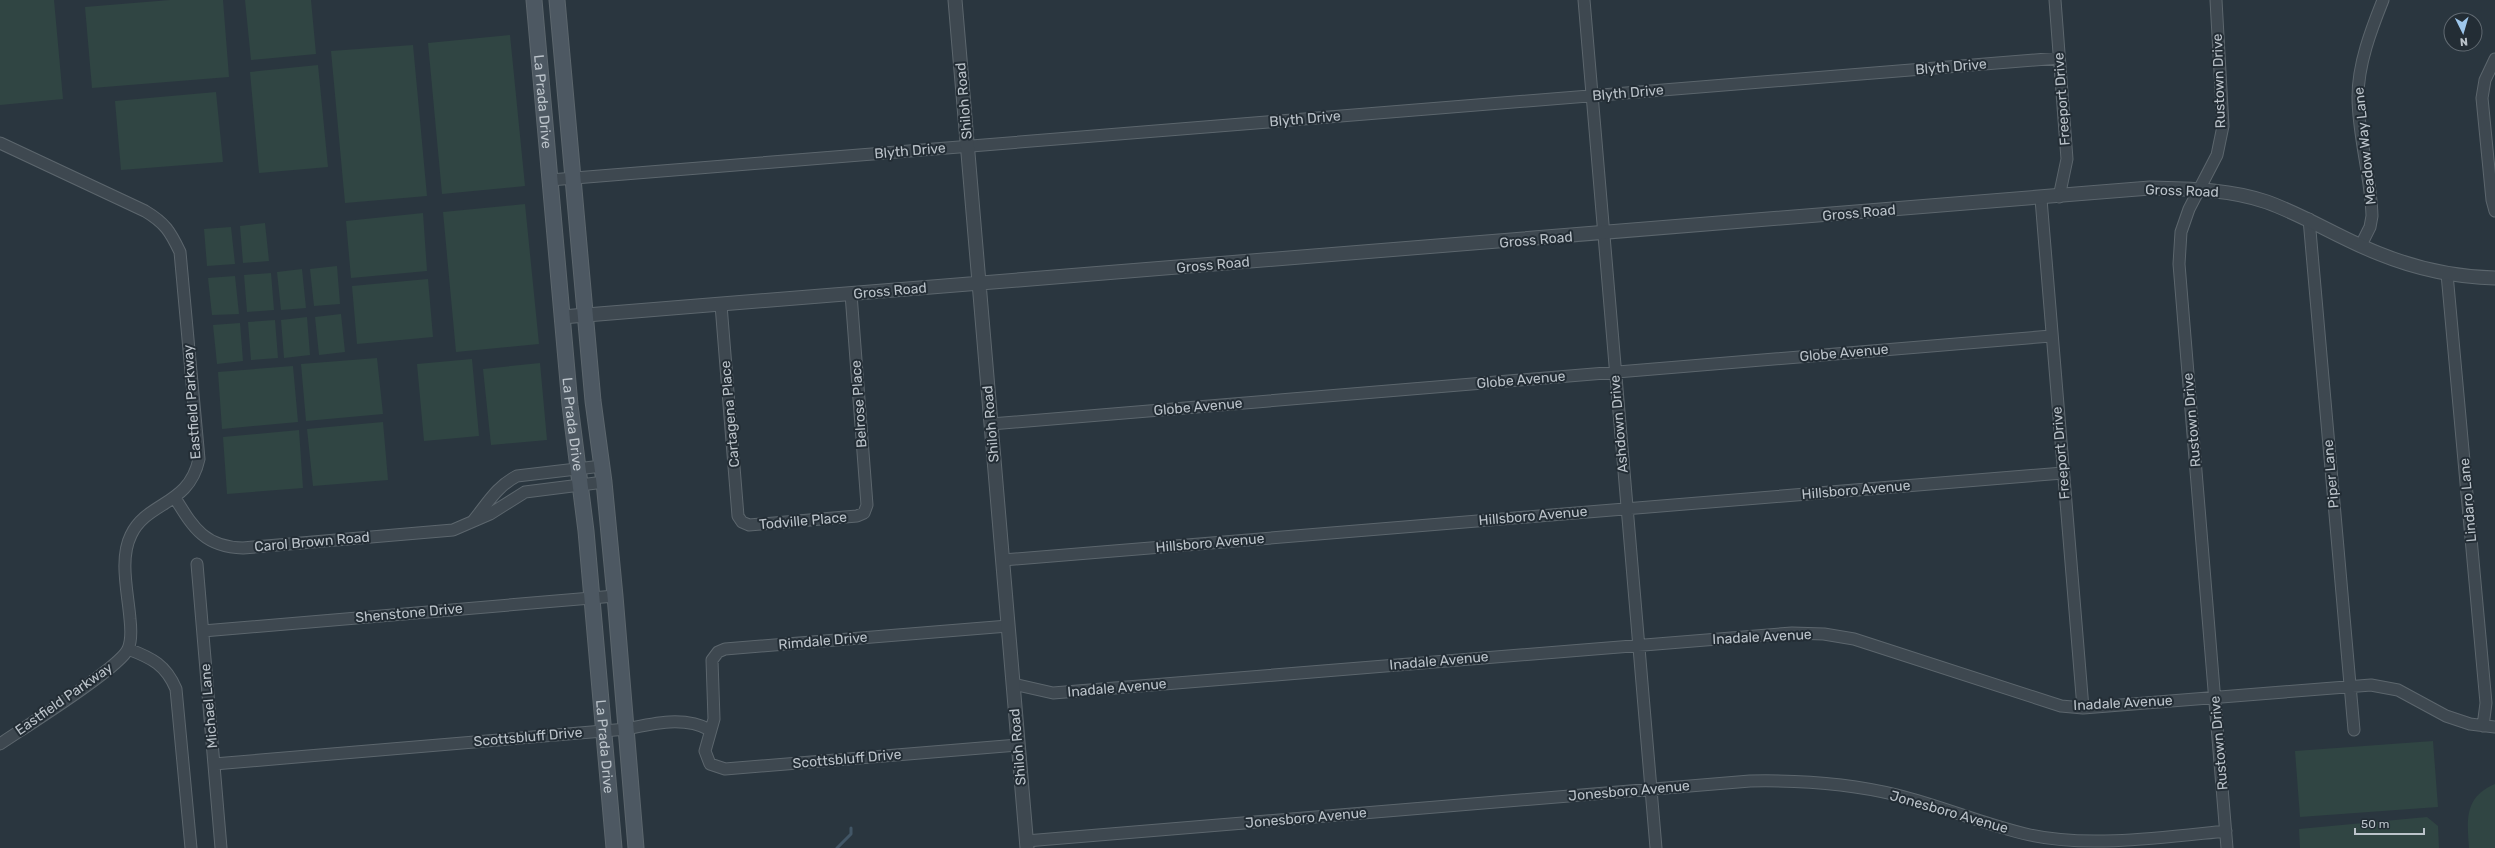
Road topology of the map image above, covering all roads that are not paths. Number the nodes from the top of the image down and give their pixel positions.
1 (534, 0) edge
2 (557, 0) edge
3 (955, 0) edge
4 (1584, 0) edge
5 (2055, 0) edge
6 (2216, 0) edge
7 (2384, 0) edge
8 (2059, 58) junction
9 (2495, 59) edge
10 (1592, 96) junction
11 (0, 143) edge
12 (967, 146) junction
13 (573, 179) junction
14 (550, 180) junction
15 (2200, 189) junction
16 (2059, 197) junction
17 (2041, 199) junction
18 (2495, 211) edge
19 (2309, 219) junction
20 (1604, 234) junction
21 (2361, 245) junction
22 (2447, 274) junction
23 (2495, 278) edge
24 (979, 284) junction
25 (851, 294) junction
26 (721, 305) junction
27 (585, 315) junction
28 (562, 317) junction
29 (2051, 336) junction
30 (1615, 372) junction
31 (991, 424) junction
32 (602, 466) junction
33 (578, 469) junction
34 (2063, 473) junction
35 (604, 482) junction
36 (580, 485) junction
37 (175, 498) junction
38 (1627, 508) junction
39 (864, 512) joint
40 (742, 522) joint
41 (470, 524) junction
42 (1003, 560) junction
43 (197, 564) dead end
44 (615, 596) junction
45 (592, 598) junction
46 (1008, 626) junction
47 (203, 631) junction
48 (1638, 645) junction
49 (128, 649) junction
50 (1013, 684) junction
51 (2350, 686) junction
52 (2215, 698) junction
53 (2083, 708) junction
54 (2483, 726) junction
55 (2495, 727) edge
56 (627, 729) junction
57 (604, 730) junction
58 (710, 730) junction
59 (2354, 730) dead end
60 (0, 744) edge
61 (1018, 745) junction
62 (214, 764) junction
63 (1651, 789) junction
64 (2226, 831) junction
65 (1027, 844) edge
66 (191, 848) edge
67 (221, 848) edge
68 (614, 848) edge
69 (636, 848) edge
70 (1656, 848) edge
71 (2227, 848) edge

1 - 14 main road, La Prada Drive
2 - 13 main road, La Prada Drive
3 - 12 street, Shiloh Road
4 - 10 street, Ashdown Drive
5 - 8 street, Freeport Drive
6 - 15 street, Rustown Drive
7 - 21 street, Meadow Way Lane
8 - 10 street, Blyth Drive
8 - 16 street, Freeport Drive
9 - 18 street
10 - 12 street, Blyth Drive
10 - 20 street, Ashdown Drive
11 - 37 street, Eastfield Parkway
12 - 13 street, Blyth Drive
12 - 24 street, Shiloh Road
13 - 14 street, Blyth Drive
13 - 27 main road, La Prada Drive
14 - 28 main road, La Prada Drive
15 - 16 street, Gross Road
15 - 19 street, Gross Road
15 - 52 street, Rustown Drive
16 - 17 street, Gross Road
17 - 20 street, Gross Road
17 - 29 street, Freeport Drive
19 - 21 street, Gross Road
19 - 51 street, Piper Lane
20 - 24 street, Gross Road
20 - 30 street, Ashdown Drive
21 - 22 street, Gross Road
22 - 23 street, Gross Road
22 - 54 street, Lindaro Lane
24 - 25 street, Gross Road
24 - 31 street, Shiloh Road
25 - 26 street, Gross Road
25 - 39 street, Belrose Place
26 - 27 street, Gross Road
26 - 40 street, Cartagena Place
27 - 28 street, Gross Road
27 - 32 main road, La Prada Drive
28 - 33 main road, La Prada Drive
29 - 30 street, Globe Avenue
29 - 34 street, Freeport Drive
30 - 31 street, Globe Avenue
30 - 38 street, Ashdown Drive
31 - 42 street, Shiloh Road
32 - 33 street
32 - 35 main road, La Prada Drive
33 - 36 main road, La Prada Drive
33 - 41 street
34 - 38 street, Hillsboro Avenue
34 - 53 street, Freeport Drive
35 - 36 street, Carol Brown Road
35 - 44 main road, La Prada Drive
36 - 41 street, Carol Brown Road
36 - 45 main road, La Prada Drive
37 - 41 street, Carol Brown Road
37 - 49 street, Eastfield Parkway
38 - 42 street, Hillsboro Avenue
38 - 48 street, Ashdown Drive
39 - 40 street, Todville Place
42 - 46 street, Shiloh Road
43 - 47 street, Michael Lane
44 - 45 street, Shenstone Drive
44 - 56 main road, La Prada Drive
45 - 47 street, Shenstone Drive
45 - 57 main road, La Prada Drive
46 - 50 street, Shiloh Road
46 - 58 street, Rimdale Drive
47 - 62 street, Michael Lane
48 - 50 street, Inadale Avenue
48 - 53 street, Inadale Avenue
48 - 63 street, Ashdown Drive
49 - 60 street, Eastfield Parkway
49 - 66 street
50 - 61 street, Shiloh Road
51 - 52 street, Inadale Avenue
51 - 54 street, Inadale Avenue
51 - 59 street, Piper Lane
52 - 53 street, Inadale Avenue
52 - 64 street, Rustown Drive
54 - 55 street, Inadale Avenue
56 - 57 street, Scottsbluff Drive
56 - 58 street, Scottsbluff Drive
56 - 69 main road, La Prada Drive
57 - 62 street, Scottsbluff Drive
57 - 68 main road, La Prada Drive
58 - 61 street, Scottsbluff Drive
61 - 65 street, Shiloh Road
62 - 67 street, Michael Lane
63 - 64 street, Jonesboro Avenue
63 - 65 street, Jonesboro Avenue
63 - 70 street, Ashdown Drive
64 - 71 street, Rustown Drive

